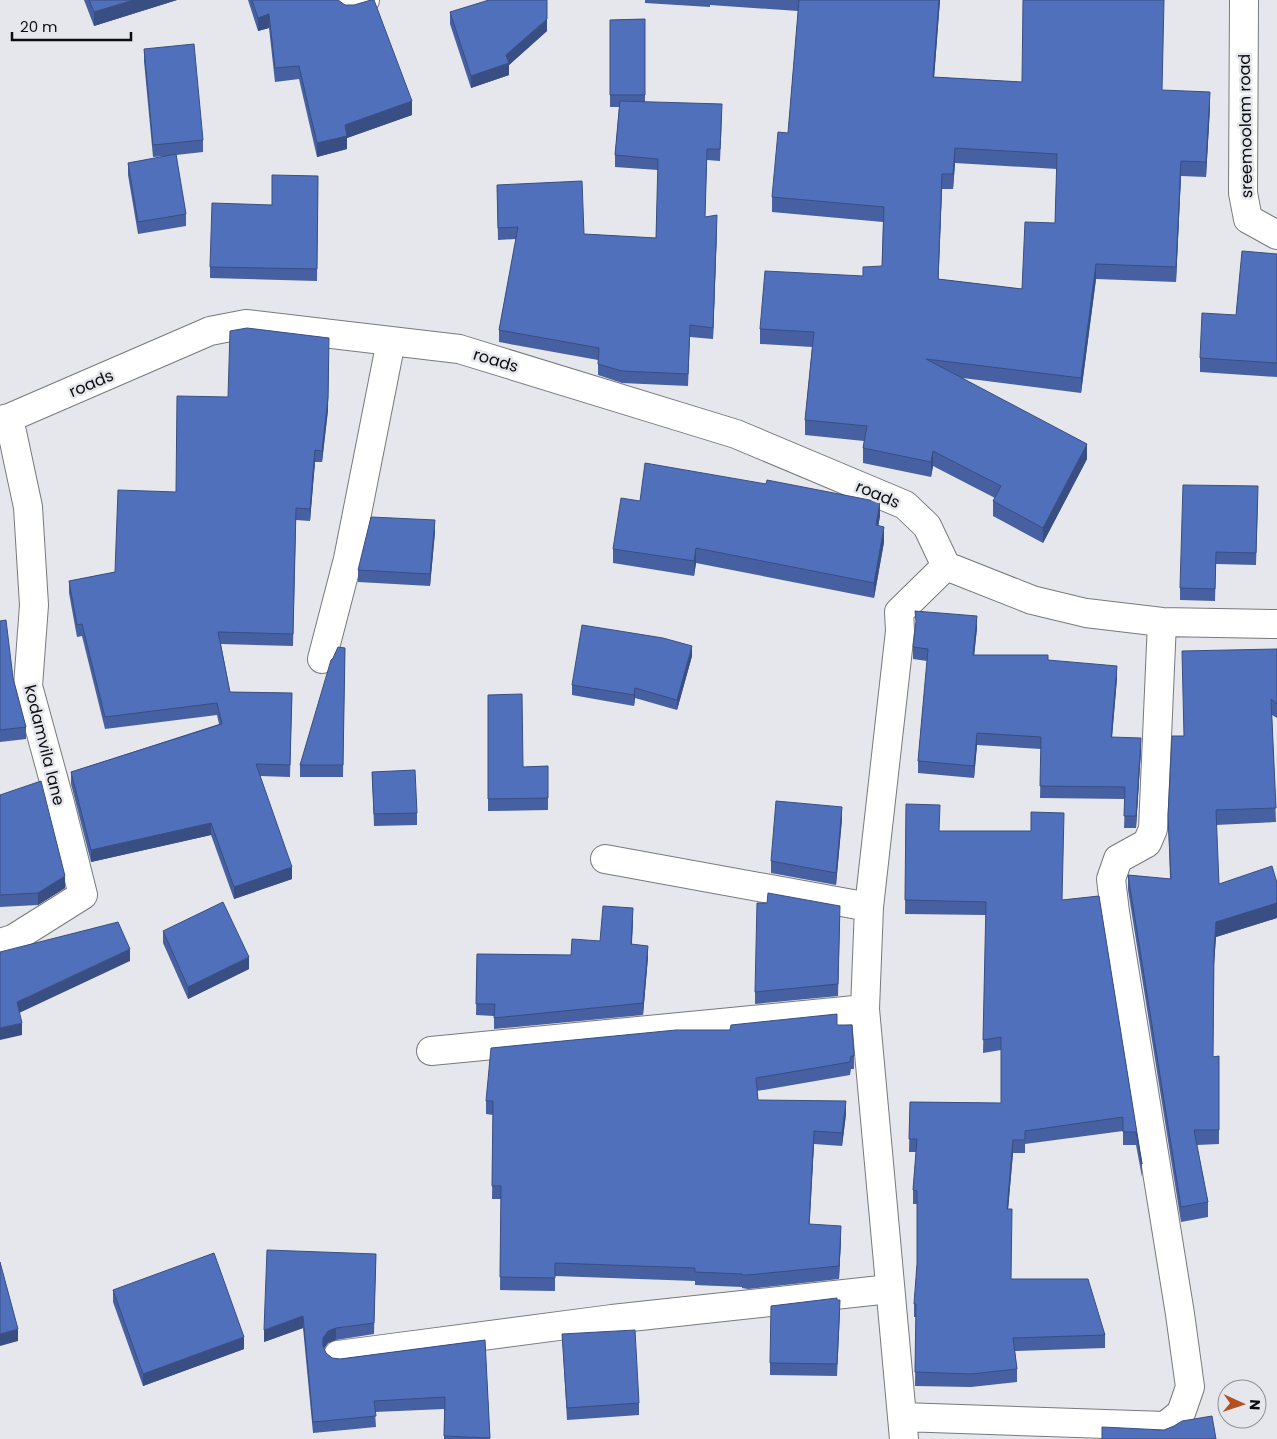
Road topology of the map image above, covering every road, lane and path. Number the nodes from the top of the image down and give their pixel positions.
1 (349, 0) edge
2 (365, 0) edge
3 (1244, 0) edge
4 (1277, 235) edge
5 (391, 341) junction
6 (4, 419) edge
7 (946, 566) junction
8 (1162, 622) junction
9 (1277, 624) edge
10 (322, 659) dead end
11 (605, 859) dead end
12 (869, 907) junction
13 (0, 943) edge
14 (865, 1009) junction
15 (431, 1051) dead end
16 (890, 1289) junction
17 (338, 1355) dead end
18 (903, 1428) edge

1 - 2 street
3 - 4 street, sreemoolam road
5 - 6 street, roads
5 - 7 street, roads
5 - 10 street
6 - 13 street, kodamvila lane
7 - 8 street
7 - 12 street
8 - 9 street
8 - 18 street
11 - 12 street
12 - 14 street
14 - 15 street
14 - 16 street
16 - 17 street
16 - 18 street

